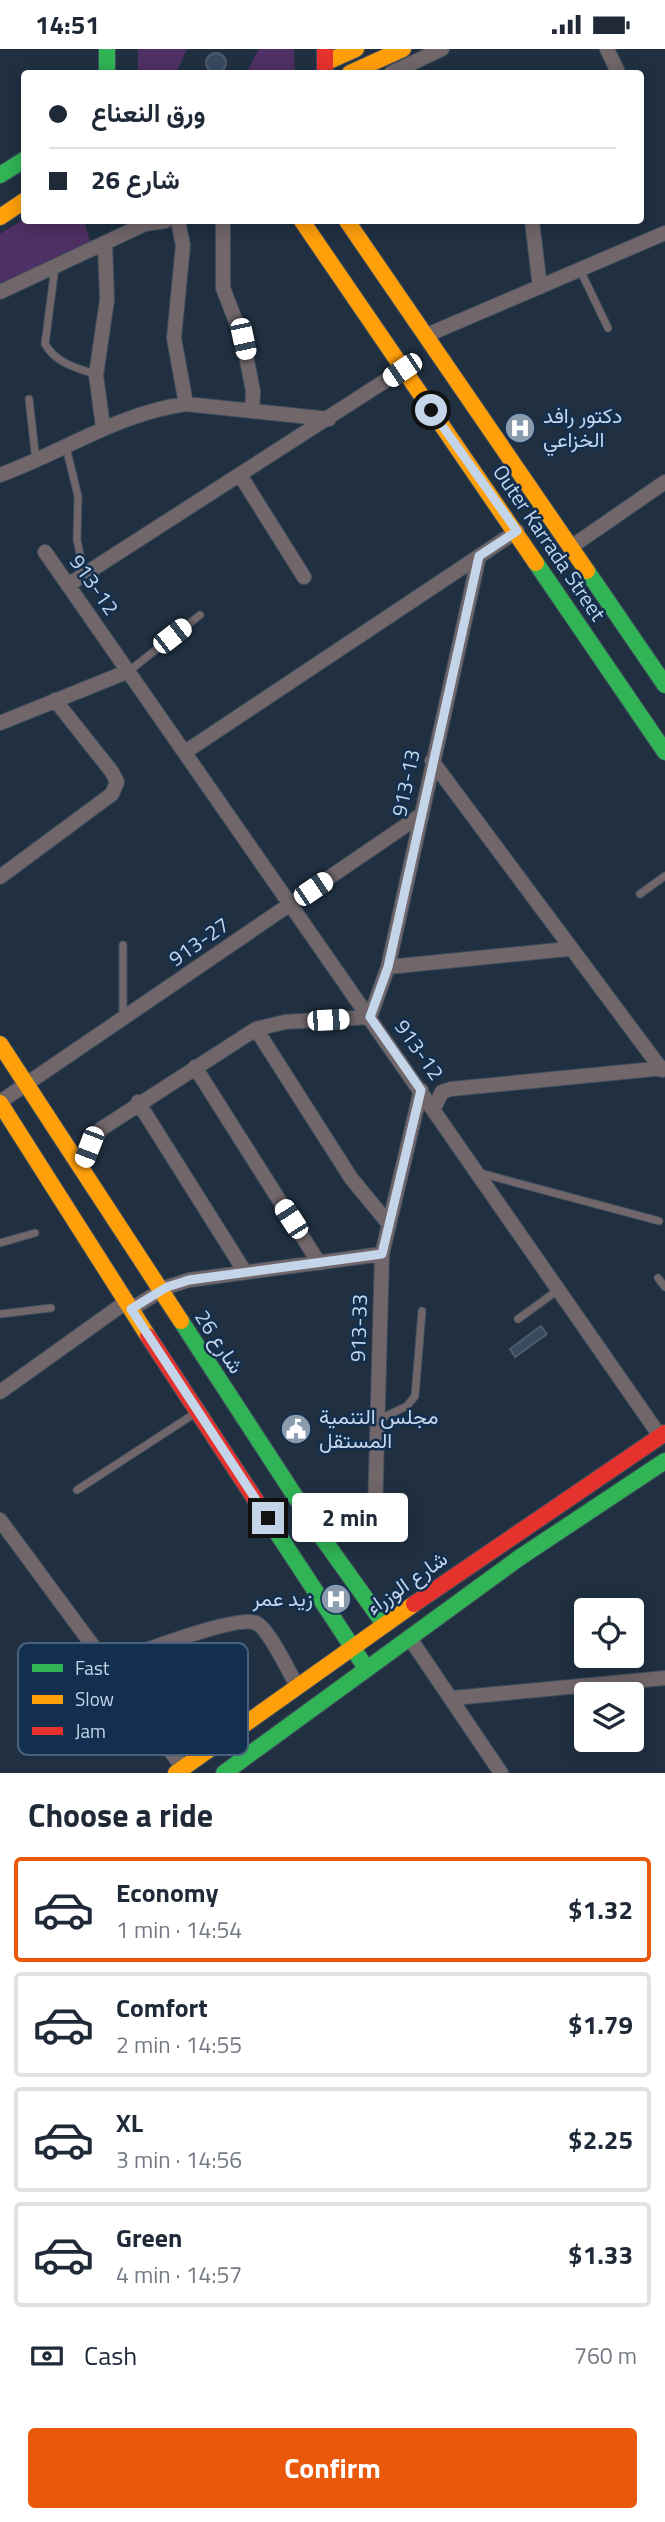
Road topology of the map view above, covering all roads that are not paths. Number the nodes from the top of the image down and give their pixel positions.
1 (356, 49) edge
2 (403, 49) edge
3 (442, 49) edge
4 (607, 49) edge
5 (326, 62) edge
6 (357, 70) edge
7 (397, 70) edge
8 (617, 70) dead end
9 (21, 162) edge
10 (0, 175) edge
11 (21, 203) edge
12 (0, 217) edge
13 (145, 224) edge
14 (178, 224) edge
15 (223, 224) edge
16 (304, 224) edge
17 (349, 224) edge
18 (532, 224) edge
19 (665, 233) edge
20 (105, 243) junction
21 (55, 266) junction
22 (580, 269) junction
23 (540, 286) junction
24 (0, 292) edge
25 (608, 328) dead end
26 (427, 335) junction
27 (402, 370) junction
28 (96, 375) junction
29 (29, 398) dead end
30 (186, 404) junction
31 (253, 411) junction
32 (329, 419) junction
33 (103, 427) junction
34 (66, 447) junction
35 (36, 462) junction
36 (0, 475) edge
37 (240, 475) junction
38 (665, 482) edge
39 (517, 531) junction
40 (571, 547) junction
41 (45, 552) dead end
42 (479, 556) junction
43 (84, 575) junction
44 (304, 577) dead end
45 (68, 585) junction
46 (200, 615) dead end
47 (129, 671) junction
48 (665, 685) edge
49 (55, 700) junction
50 (0, 723) edge
51 (185, 752) junction
52 (665, 752) edge
53 (432, 761) junction
54 (421, 815) junction
55 (665, 876) edge
56 (0, 877) edge
57 (640, 894) dead end
58 (291, 904) junction
59 (123, 945) dead end
60 (568, 949) junction
61 (388, 967) junction
62 (370, 1017) junction
63 (123, 1020) junction
64 (256, 1029) junction
65 (0, 1044) edge
66 (195, 1067) junction
67 (663, 1069) edge
68 (27, 1086) junction
69 (421, 1090) junction
70 (0, 1102) edge
71 (138, 1103) junction
72 (433, 1108) junction
73 (81, 1169) junction
74 (480, 1173) junction
75 (659, 1221) dead end
76 (388, 1223) junction
77 (35, 1233) dead end
78 (0, 1243) edge
79 (382, 1254) junction
80 (319, 1263) junction
81 (245, 1272) junction
82 (658, 1278) dead end
83 (665, 1287) edge
84 (558, 1290) junction
85 (161, 1291) junction
86 (128, 1306) junction
87 (51, 1308) dead end
88 (422, 1311) dead end
89 (0, 1314) edge
90 (519, 1319) dead end
91 (0, 1392) edge
92 (198, 1412) junction
93 (377, 1420) junction
94 (663, 1434) edge
95 (665, 1461) edge
96 (77, 1490) dead end
97 (0, 1520) edge
98 (321, 1536) junction
99 (509, 1538) junction
100 (519, 1558) junction
101 (384, 1624) junction
102 (410, 1637) junction
103 (90, 1643) edge
104 (173, 1643) edge
105 (353, 1646) junction
106 (366, 1668) junction
107 (665, 1678) edge
108 (297, 1686) junction
109 (453, 1698) junction
110 (257, 1714) junction
111 (248, 1720) edge
112 (272, 1737) junction
113 (169, 1755) edge
114 (200, 1755) edge
115 (179, 1770) edge
116 (224, 1773) edge
117 (501, 1773) edge

1 - 5 main road
2 - 6 main road
3 - 7 street
4 - 8 street
9 - 10 main road
11 - 12 main road
13 - 20 street
14 - 30 street
15 - 31 street
16 - 27 main road, Outer Karrada Street
17 - 26 main road, Outer Karrada Street
18 - 23 street
19 - 22 street
20 - 21 street
20 - 28 street
21 - 24 street
21 - 28 lane
22 - 23 street
22 - 25 lane
23 - 26 street
26 - 40 main road, Outer Karrada Street
27 - 32 street
27 - 39 main road, Outer Karrada Street
28 - 33 street
29 - 35 lane
30 - 31 street
30 - 33 street
31 - 32 street
32 - 37 street
33 - 34 street
34 - 35 street
34 - 43 lane
35 - 36 street
37 - 43 street
37 - 44 street
38 - 40 street
39 - 42 street
39 - 52 main road, Outer Karrada Street
40 - 48 main road, Outer Karrada Street
41 - 45 street, 913-12
42 - 51 street
42 - 53 street, 913-13
43 - 45 street
45 - 47 street, 913-12
46 - 47 lane
47 - 49 street
47 - 51 street, 913-12
49 - 50 street
49 - 56 street
51 - 58 street, 913-12
53 - 54 street, 913-13
53 - 60 street
54 - 58 street, 913-27
54 - 61 street, 913-13
55 - 57 lane
58 - 62 street, 913-12
58 - 63 street, 913-27
59 - 63 lane
60 - 61 street
60 - 67 street
61 - 62 street, 913-13
62 - 64 street
62 - 69 street, 913-12
63 - 68 street, 913-27
64 - 66 street
64 - 76 street
65 - 68 main road, شارع 26
66 - 71 street
66 - 80 street
67 - 72 street
68 - 70 street, 913-27
68 - 73 main road, شارع 26
69 - 72 street, 913-12
69 - 76 street, 913-33
70 - 86 main road
71 - 73 street
71 - 81 street
72 - 74 street, 913-12
73 - 85 main road, شارع 26
74 - 75 lane
74 - 84 street, 913-12
76 - 79 street, 913-33
77 - 78 lane
79 - 80 street
79 - 93 street, 913-33
80 - 81 street
81 - 85 street
82 - 83 lane
84 - 90 lane
84 - 94 street, 913-12
85 - 86 street
85 - 98 main road, شارع 26
86 - 91 street
86 - 92 main road
87 - 89 lane
88 - 93 lane
92 - 96 lane
92 - 105 main road
93 - 98 street, 913-33
94 - 99 main road, شارع الوزراء
95 - 100 main road
97 - 103 street
98 - 101 main road, شارع 26
99 - 100 main road
99 - 101 main road, شارع الوزراء
100 - 102 main road
101 - 105 main road, شارع الوزراء
102 - 106 main road
102 - 109 street
104 - 108 street
105 - 106 main road
105 - 108 main road, شارع الوزراء
106 - 112 main road
107 - 109 street
108 - 110 main road, شارع الوزراء
109 - 117 street
110 - 111 main road, شارع الوزراء
110 - 112 main road
112 - 116 main road
113 - 115 street
114 - 115 main road, شارع الوزراء

